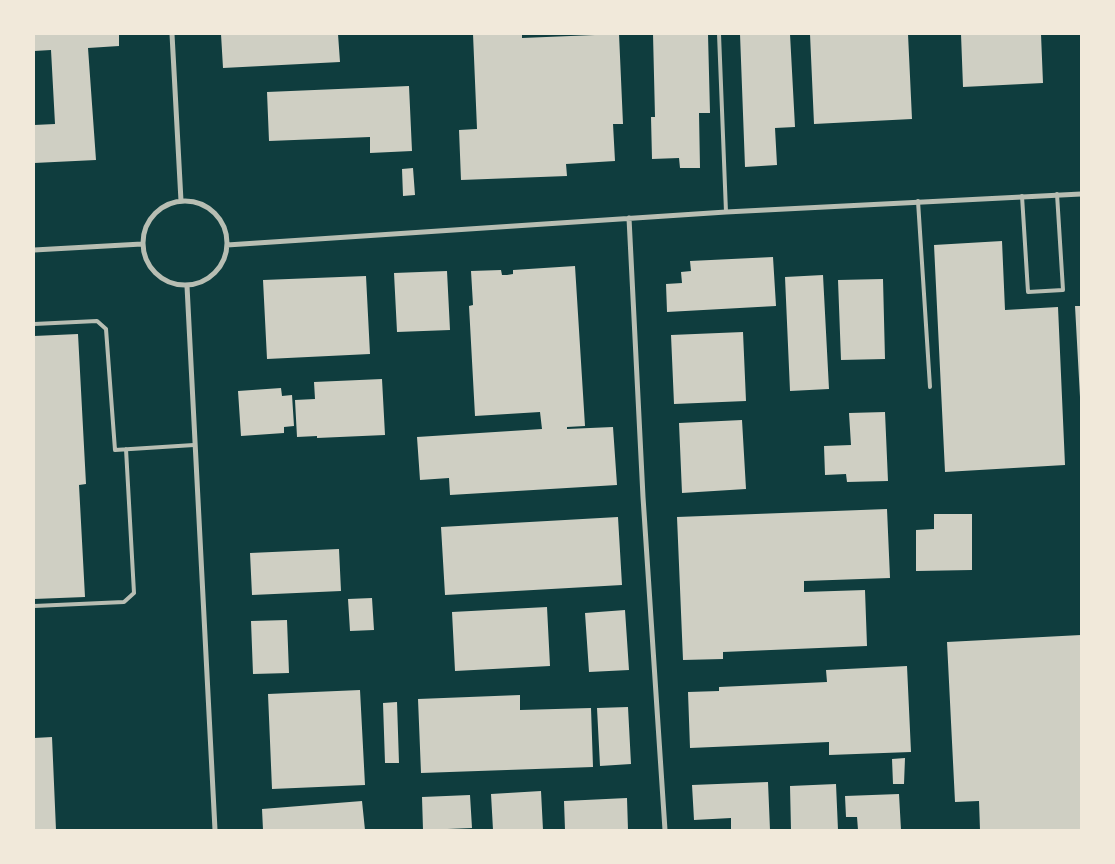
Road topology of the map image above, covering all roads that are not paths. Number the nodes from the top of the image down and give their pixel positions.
1 (172, 34) edge
2 (719, 34) edge
3 (1057, 194) junction
4 (1081, 194) edge
5 (1022, 196) junction
6 (181, 201) junction
7 (918, 201) junction
8 (726, 212) junction
9 (628, 218) junction
10 (142, 244) junction
11 (227, 245) junction
12 (34, 250) edge
13 (187, 286) junction
14 (34, 324) edge
15 (930, 387) dead end
16 (194, 446) junction
17 (126, 449) junction
18 (34, 606) edge
19 (215, 830) edge
20 (665, 830) edge

1 - 6 street
2 - 8 lane
3 - 4 street
3 - 5 street
3 - 5 lane
5 - 7 street
6 - 10 street
6 - 11 street
7 - 8 street
7 - 15 lane
8 - 9 street
9 - 11 street
9 - 20 street
10 - 12 street
10 - 13 street
11 - 13 street
13 - 16 street
14 - 17 lane
16 - 17 lane
16 - 19 street
17 - 18 lane

